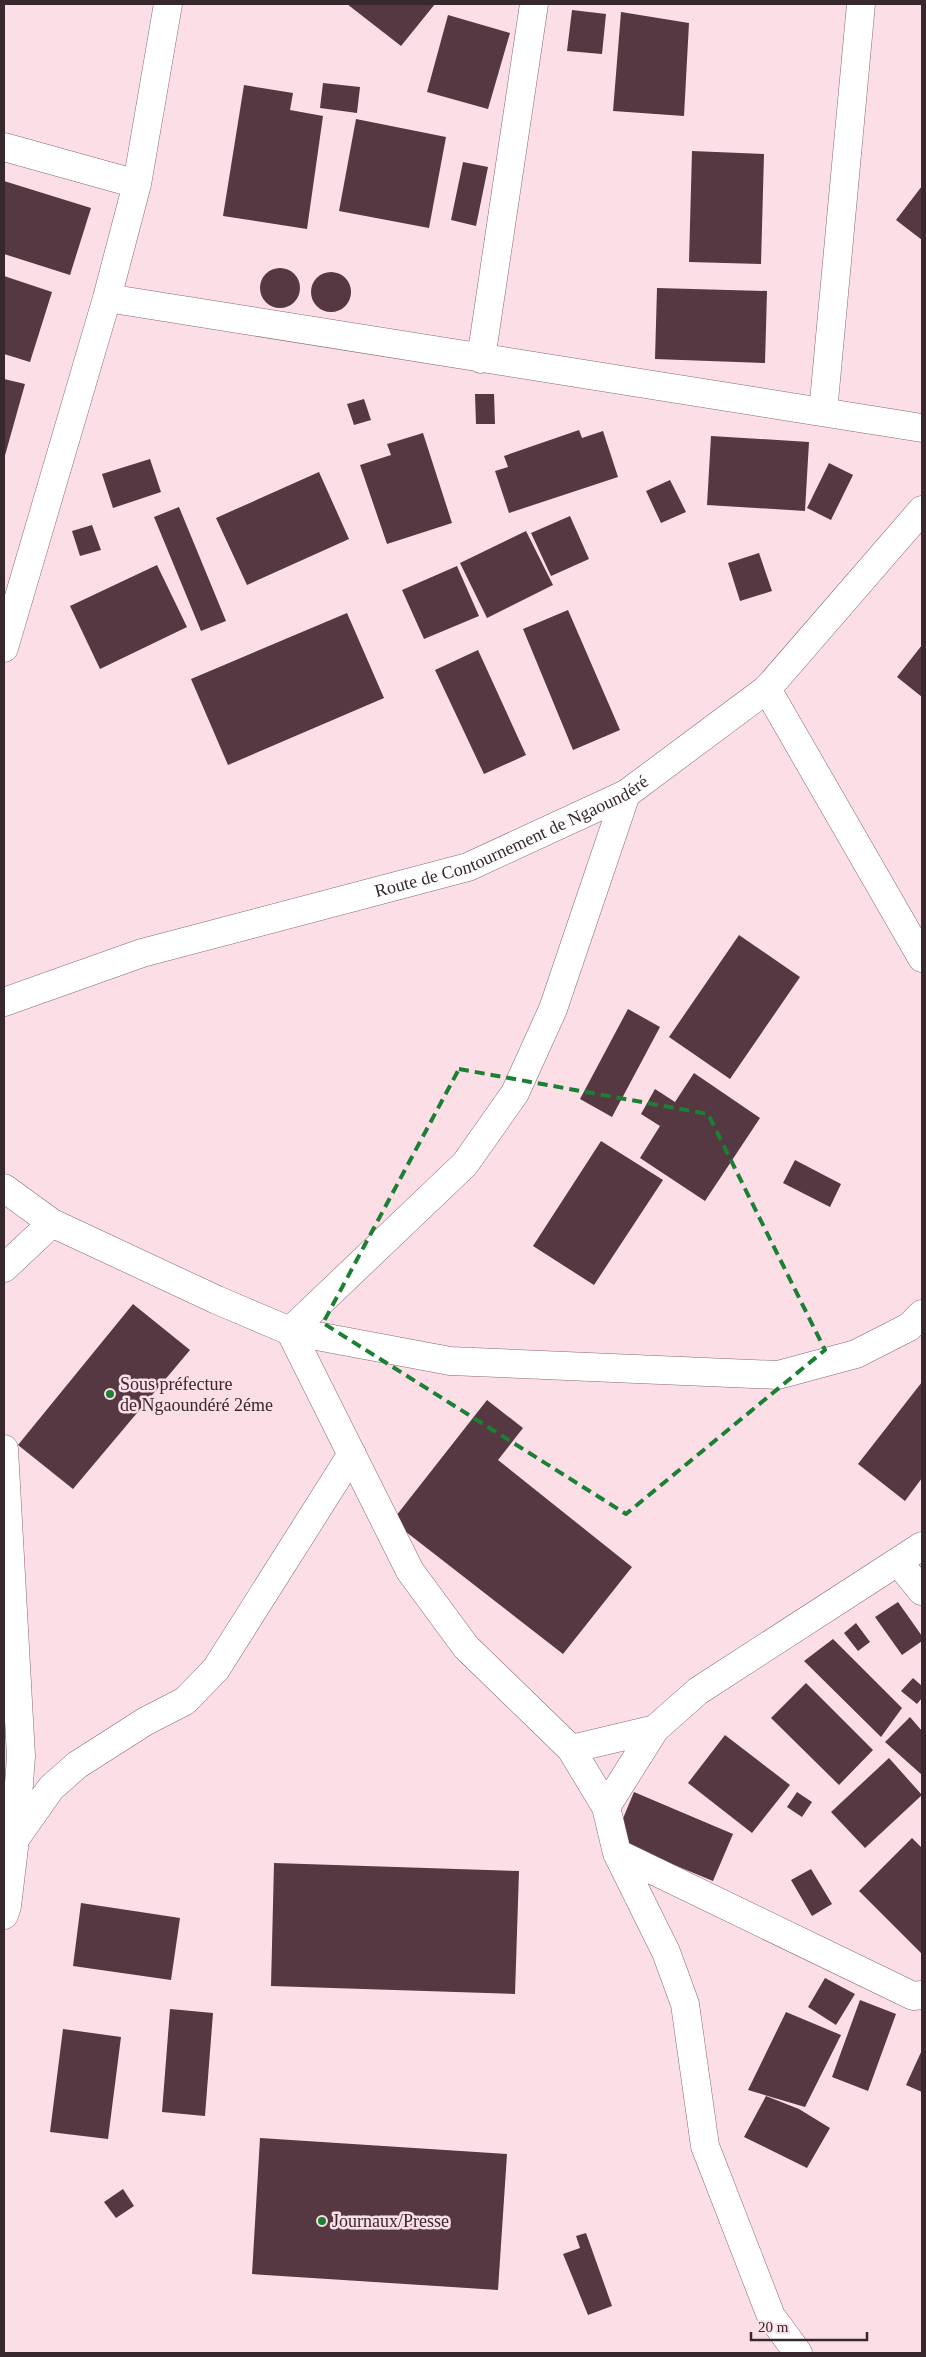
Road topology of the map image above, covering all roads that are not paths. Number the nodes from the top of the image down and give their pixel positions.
1 (168, 4) edge
2 (534, 4) edge
3 (861, 4) edge
4 (4, 147) edge
5 (137, 184) junction
6 (107, 298) junction
7 (481, 359) junction
8 (822, 412) junction
9 (922, 428) edge
10 (922, 510) edge
11 (14, 577) edge
12 (4, 648) edge
13 (767, 689) junction
14 (626, 794) junction
15 (922, 958) edge
16 (4, 1002) edge
17 (4, 1188) edge
18 (52, 1223) junction
19 (4, 1268) edge
20 (922, 1314) edge
21 (290, 1331) junction
22 (4, 1449) edge
23 (352, 1454) junction
24 (922, 1546) edge
25 (899, 1563) junction
26 (922, 1591) edge
27 (655, 1729) junction
28 (571, 1749) junction
29 (606, 1807) junction
30 (15, 1839) junction
31 (617, 1853) junction
32 (4, 1916) edge
33 (922, 1995) edge
34 (798, 2353) edge

1 - 5 street
2 - 7 street
3 - 8 street
4 - 5 street
5 - 6 street
6 - 7 street
6 - 11 street
7 - 8 street
8 - 9 street
10 - 13 street, Route de Contournement de Ngaoundéré
11 - 12 street
13 - 14 street, Route de Contournement de Ngaoundéré
13 - 15 street
14 - 16 street, Route de Contournement de Ngaoundéré
14 - 21 street
17 - 18 street
18 - 19 street
18 - 21 street
20 - 21 street
21 - 23 street
22 - 30 street
23 - 28 street
23 - 30 street
24 - 25 street
25 - 26 street
25 - 27 street
27 - 28 street
27 - 29 street
28 - 29 street
29 - 31 street
30 - 32 street
31 - 33 street
31 - 34 street

